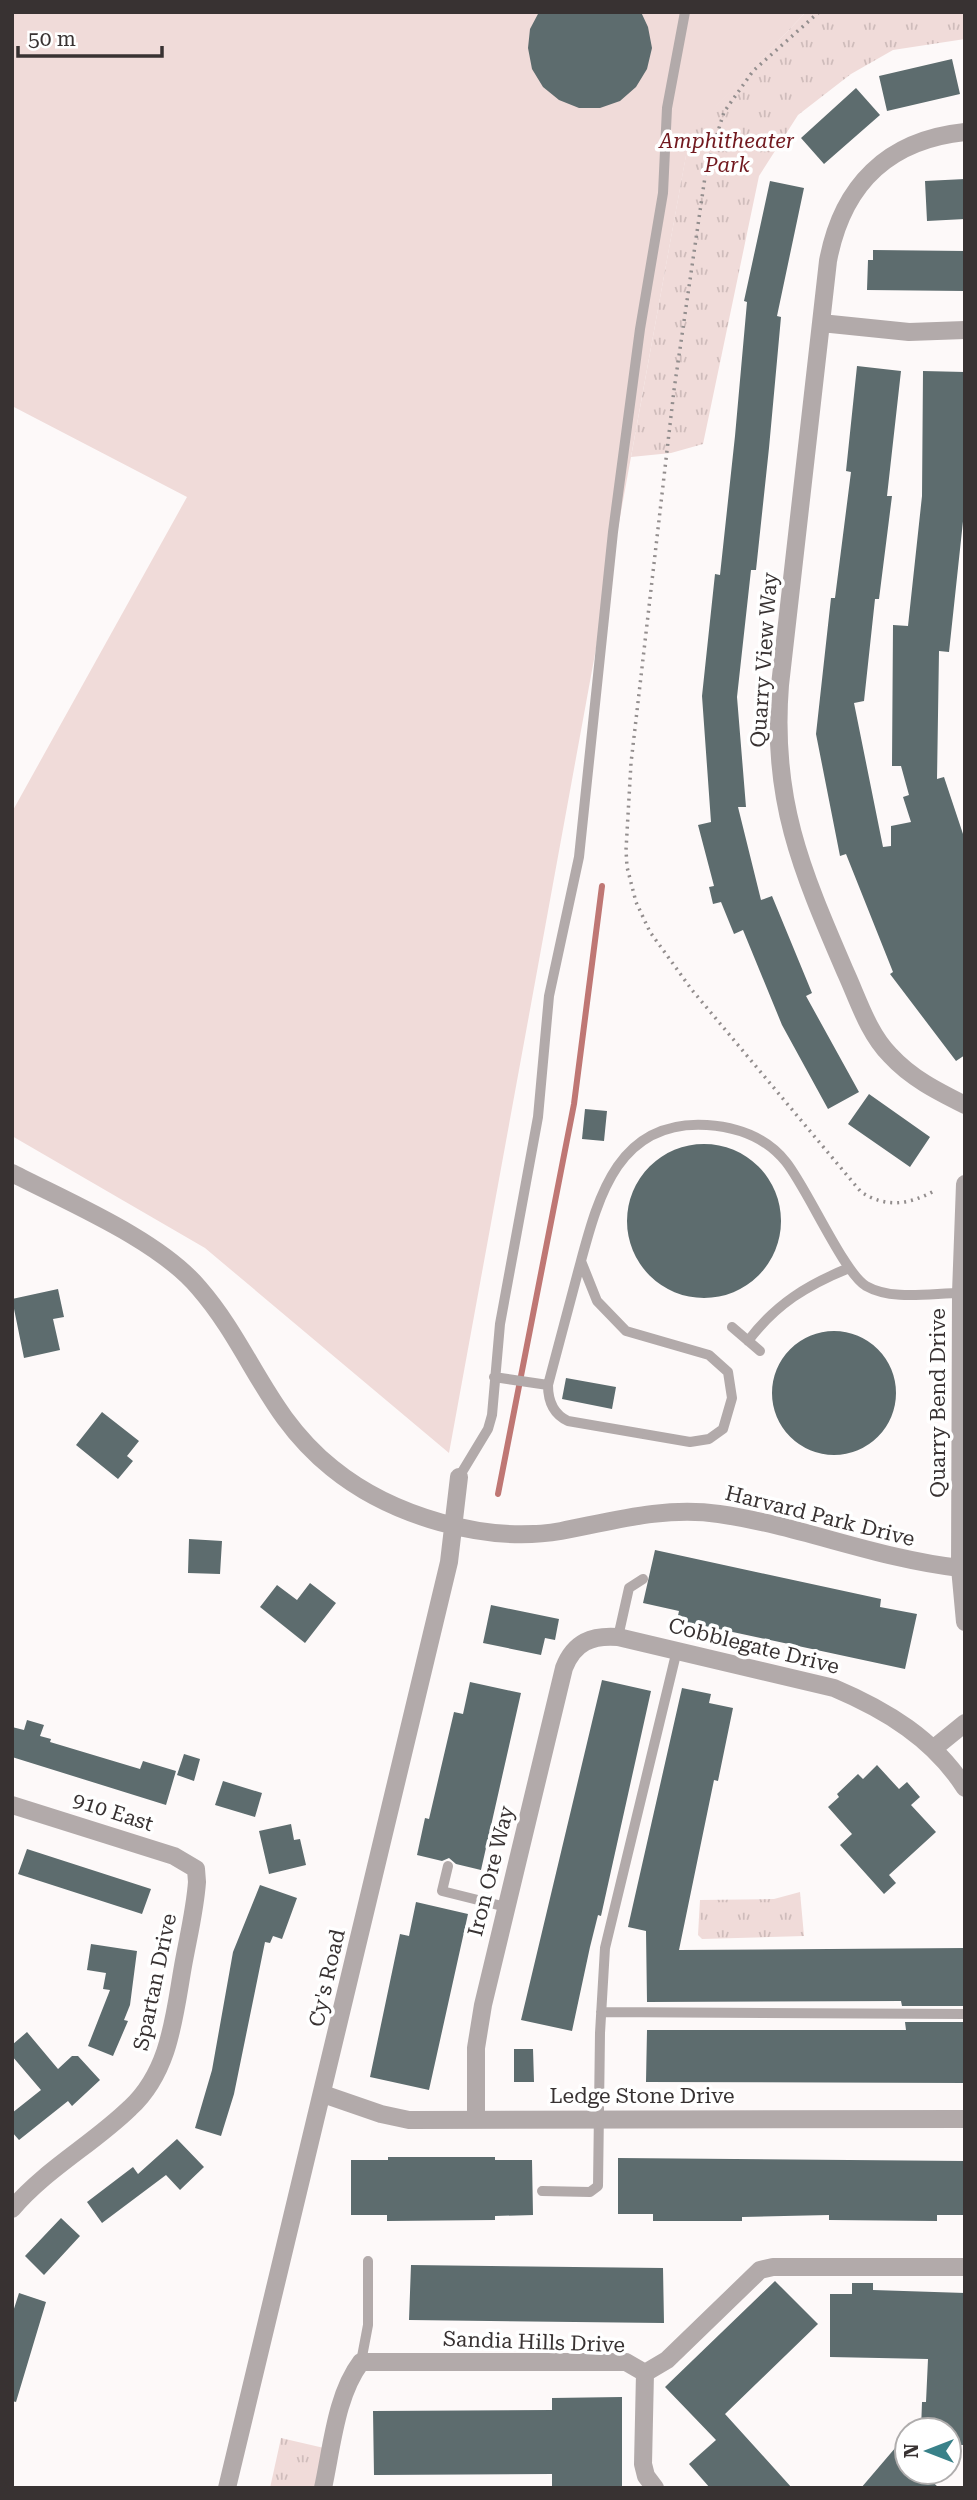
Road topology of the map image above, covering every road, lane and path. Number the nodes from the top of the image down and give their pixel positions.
1 (685, 12) edge
2 (819, 12) edge
3 (965, 132) edge
4 (821, 323) junction
5 (965, 330) edge
6 (965, 1105) edge
7 (12, 1173) edge
8 (965, 1184) edge
9 (934, 1191) dead end
10 (581, 1261) junction
11 (849, 1268) junction
12 (961, 1293) junction
13 (732, 1328) dead end
14 (748, 1341) junction
15 (760, 1351) dead end
16 (494, 1377) junction
17 (548, 1385) junction
18 (459, 1477) joint
19 (454, 1524) junction
20 (960, 1568) junction
21 (643, 1579) dead end
22 (965, 1622) edge
23 (618, 1637) junction
24 (582, 1642) joint
25 (677, 1650) junction
26 (965, 1723) edge
27 (933, 1749) junction
28 (960, 1767) edge
29 (965, 1788) edge
30 (12, 1805) edge
31 (448, 1866) dead end
32 (196, 1869) joint
33 (506, 1907) junction
34 (601, 2012) junction
35 (965, 2014) edge
36 (323, 2094) junction
37 (476, 2119) junction
38 (601, 2119) junction
39 (965, 2119) edge
40 (542, 2191) dead end
41 (12, 2209) edge
42 (368, 2261) dead end
43 (965, 2267) edge
44 (361, 2362) junction
45 (645, 2373) junction
46 (227, 2488) edge
47 (323, 2488) edge
48 (655, 2488) edge

1 - 16 lane
2 - 9 path
3 - 4 street, Quarry View Way
4 - 5 street
4 - 6 street, Quarry View Way
7 - 19 street, Harvard Park Drive
8 - 12 street, Quarry Bend Drive
10 - 11 lane
10 - 17 lane
10 - 17 lane
11 - 12 lane
11 - 14 lane
12 - 20 street, Quarry Bend Drive
13 - 14 lane
14 - 15 lane
16 - 17 lane
16 - 18 lane
18 - 19 street, Cy's Road
19 - 20 street, Harvard Park Drive
19 - 36 street, Cy's Road
20 - 22 street, Quarry Bend Drive
21 - 23 lane
23 - 24 street, Cobblegate Drive
23 - 25 street, Cobblegate Drive
24 - 33 street, Iron Ore Way
25 - 27 street, Cobblegate Drive
25 - 34 lane
26 - 27 street
27 - 28 street, Cobblegate Drive
28 - 29 street, Cobblegate Drive
30 - 32 street, 910 East
31 - 33 lane
32 - 41 street, Spartan Drive
33 - 37 street, Iron Ore Way
34 - 35 lane
34 - 38 lane
36 - 37 street, Ledge Stone Drive
36 - 46 street, Cy's Road
37 - 38 street, Ledge Stone Drive
38 - 39 street, Ledge Stone Drive
38 - 40 lane
42 - 44 lane
43 - 45 street, Sandia Hills Drive
44 - 45 street, Sandia Hills Drive
44 - 47 street
45 - 48 street

